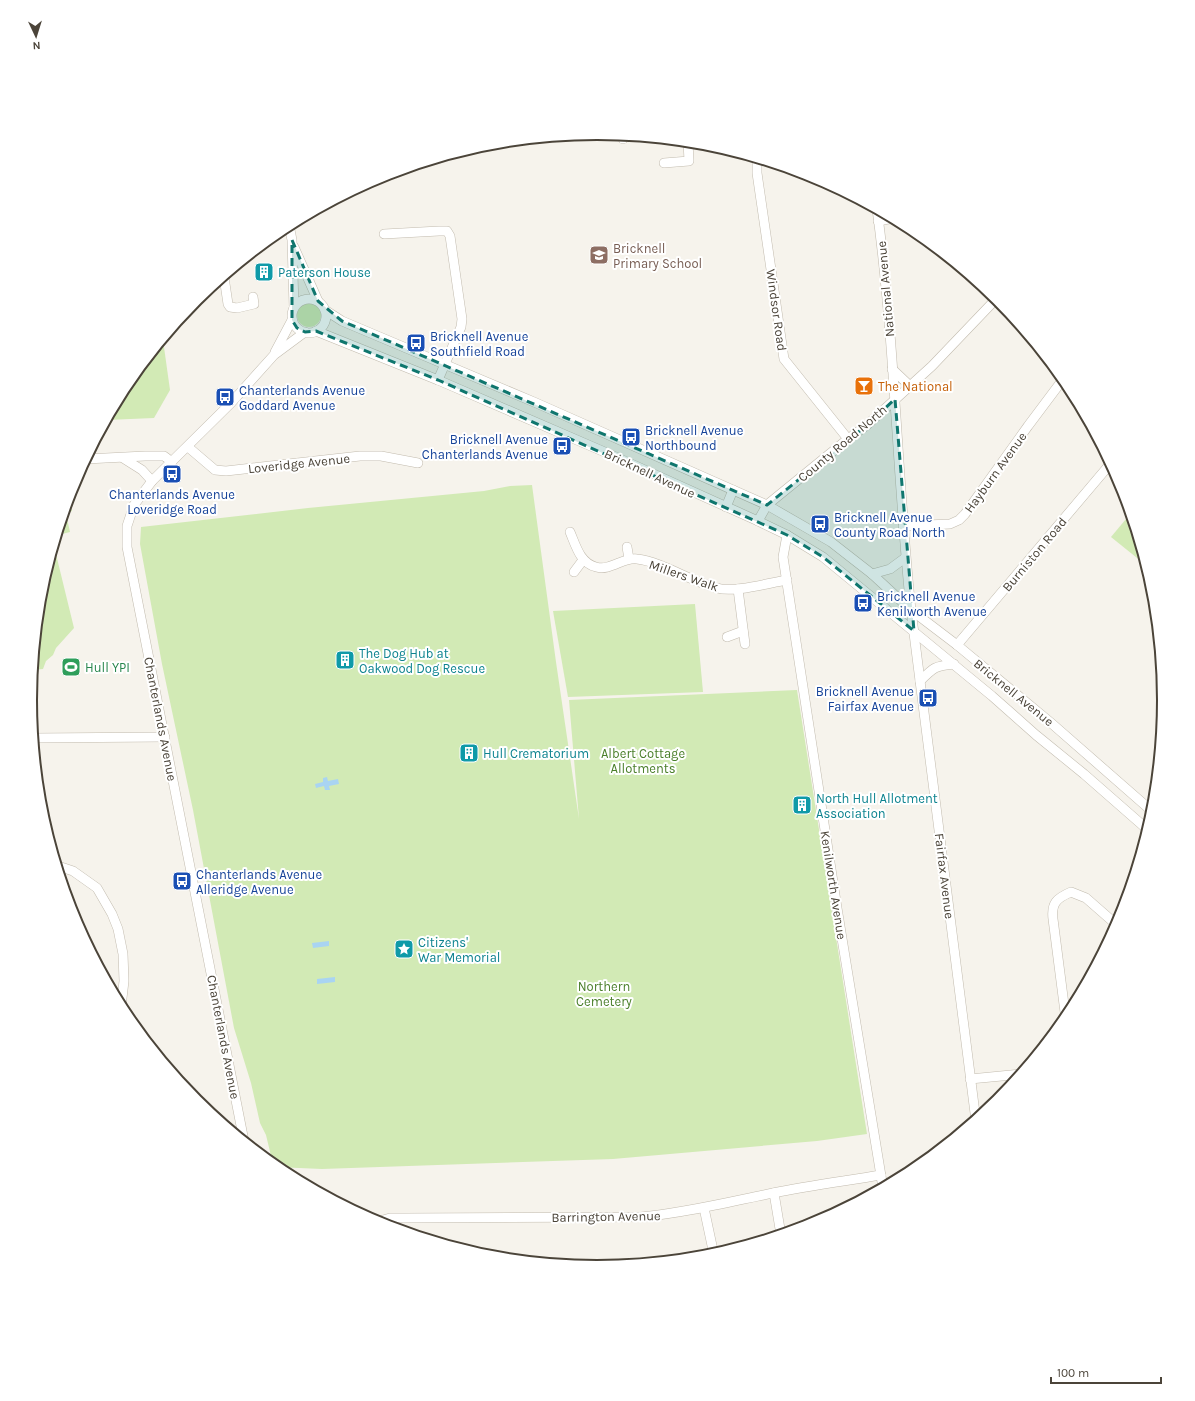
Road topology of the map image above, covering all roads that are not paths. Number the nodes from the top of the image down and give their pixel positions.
1 (688, 148) edge
2 (664, 163) dead end
3 (756, 163) edge
4 (877, 215) edge
5 (885, 220) edge
6 (878, 221) junction
7 (290, 231) edge
8 (384, 234) dead end
9 (292, 240) junction
10 (225, 282) edge
11 (253, 297) dead end
12 (318, 301) junction
13 (993, 303) edge
14 (294, 307) junction
15 (325, 310) junction
16 (292, 320) junction
17 (316, 331) junction
18 (305, 332) junction
19 (274, 355) junction
20 (445, 364) junction
21 (892, 369) junction
22 (438, 380) junction
23 (1060, 384) edge
24 (910, 386) junction
25 (895, 399) junction
26 (601, 432) junction
27 (848, 439) junction
28 (188, 447) junction
29 (594, 448) junction
30 (123, 458) junction
31 (92, 460) edge
32 (172, 462) junction
33 (418, 463) dead end
34 (1107, 468) edge
35 (152, 481) junction
36 (733, 490) junction
37 (767, 505) junction
38 (726, 507) junction
39 (758, 521) junction
40 (903, 526) junction
41 (570, 532) dead end
42 (787, 535) junction
43 (831, 542) junction
44 (627, 547) dead end
45 (824, 556) junction
46 (906, 558) junction
47 (629, 559) junction
48 (583, 560) junction
49 (574, 572) dead end
50 (872, 574) junction
51 (787, 580) junction
52 (738, 589) junction
53 (911, 610) junction
54 (743, 631) junction
55 (914, 631) junction
56 (727, 637) dead end
57 (745, 644) dead end
58 (957, 646) junction
59 (954, 664) junction
60 (920, 681) junction
61 (165, 737) junction
62 (38, 738) edge
63 (1147, 807) edge
64 (1143, 826) edge
65 (63, 868) edge
66 (1112, 921) edge
67 (122, 997) edge
68 (1065, 1011) edge
69 (1015, 1075) edge
70 (970, 1079) junction
71 (975, 1115) edge
72 (243, 1135) edge
73 (881, 1176) junction
74 (882, 1183) edge
75 (774, 1193) junction
76 (704, 1208) junction
77 (386, 1219) edge
78 (781, 1230) edge
79 (713, 1249) edge

1 - 2 street
3 - 27 street, Windsor Road
4 - 6 street, National Avenue
5 - 6 street
6 - 21 street, National Avenue
7 - 9 street
8 - 20 street
9 - 12 street
9 - 14 street
10 - 11 street
12 - 14 street
12 - 15 street
13 - 24 street, County Road North
14 - 16 street
15 - 17 street
15 - 20 street, Bricknell Avenue
16 - 18 street
16 - 19 street, Chanterlands Avenue
17 - 18 street
17 - 22 street, Bricknell Avenue
18 - 19 street, Chanterlands Avenue
19 - 28 street, Chanterlands Avenue
20 - 22 street
20 - 26 street, Bricknell Avenue
21 - 24 street
21 - 25 street, National Avenue
22 - 29 street, Bricknell Avenue
23 - 40 street, Hayburn Avenue
24 - 25 street, County Road North
25 - 27 street, County Road North
25 - 40 street, National Avenue
26 - 29 street
26 - 36 street, Bricknell Avenue
27 - 37 street, County Road North
28 - 32 street, Chanterlands Avenue
28 - 33 street, Loveridge Avenue
29 - 38 street, Bricknell Avenue
30 - 31 street
30 - 32 street
30 - 35 street
32 - 35 street, Chanterlands Avenue
34 - 58 street, Burniston Road
35 - 61 street, Chanterlands Avenue
36 - 37 street, Bricknell Avenue
36 - 38 street
37 - 39 street, County Road North
37 - 43 street, Bricknell Avenue
38 - 39 street, Bricknell Avenue
39 - 42 street, Bricknell Avenue
40 - 46 street, National Avenue
41 - 48 street
42 - 45 street, Bricknell Avenue
42 - 51 street, Kenilworth Avenue
43 - 45 street
43 - 50 street, Bricknell Avenue
44 - 47 street
45 - 55 street, Bricknell Avenue
46 - 50 street
46 - 53 street, National Avenue
47 - 48 street
47 - 52 street, Millers Walk
48 - 49 street
50 - 53 street, Bricknell Avenue
51 - 52 street, Millers Walk
51 - 73 street, Kenilworth Avenue
52 - 54 street
53 - 55 street, National Avenue
53 - 58 street, Bricknell Avenue
54 - 56 street
54 - 57 street
55 - 59 street, Bricknell Avenue
55 - 60 street, Fairfax Avenue
58 - 63 street, Bricknell Avenue
59 - 60 street, Bricknell Avenue
59 - 64 street, Bricknell Avenue
60 - 70 street, Fairfax Avenue
61 - 62 street
61 - 72 street, Chanterlands Avenue
65 - 67 street
66 - 68 street
69 - 70 street
70 - 71 street, Fairfax Avenue
73 - 74 street, Kenilworth Avenue
73 - 75 street, Barrington Avenue
75 - 76 street, Barrington Avenue
75 - 78 street
76 - 77 street, Barrington Avenue
76 - 79 street

